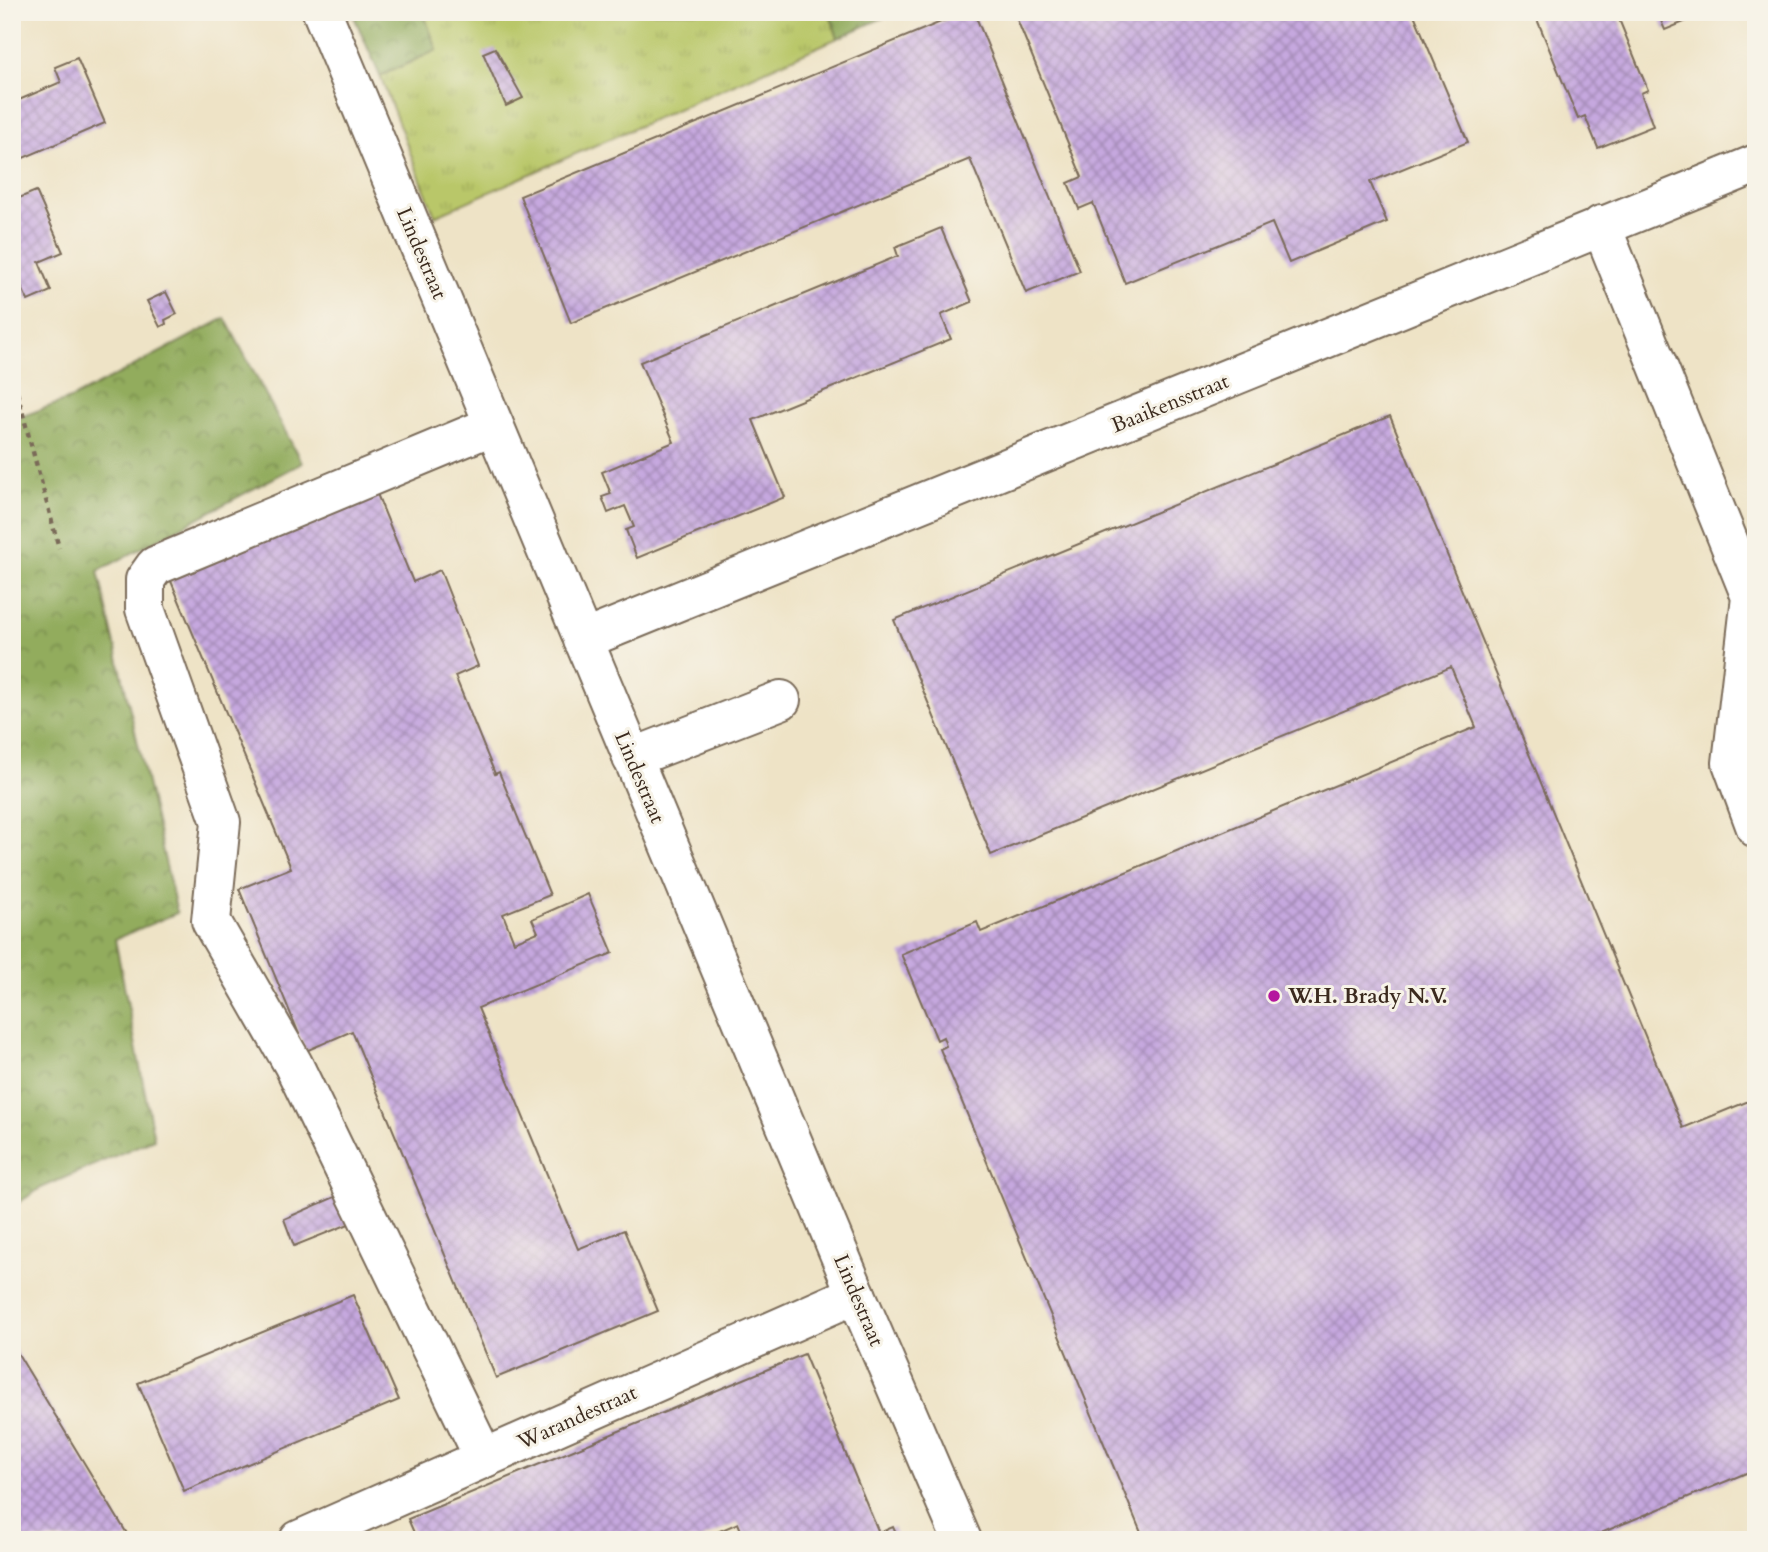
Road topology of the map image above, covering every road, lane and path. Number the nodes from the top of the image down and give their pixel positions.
1 (322, 12) edge
2 (1756, 164) edge
3 (1601, 225) junction
4 (12, 374) edge
5 (494, 425) junction
6 (59, 548) dead end
7 (583, 640) junction
8 (781, 700) dead end
9 (632, 758) junction
10 (1756, 828) edge
11 (856, 1294) junction
12 (484, 1458) junction
13 (344, 1531) edge
14 (299, 1540) edge
15 (962, 1540) edge

1 - 5 street, Lindestraat
2 - 3 street, Baaikensstraat
3 - 7 street, Baaikensstraat
3 - 10 street
4 - 6 path
5 - 7 street, Lindestraat
5 - 12 street
7 - 9 street, Lindestraat
8 - 9 street
9 - 11 street, Lindestraat
11 - 12 street, Warandestraat
11 - 15 street, Lindestraat
12 - 13 street, Warandestraat
13 - 14 street, Warandestraat

